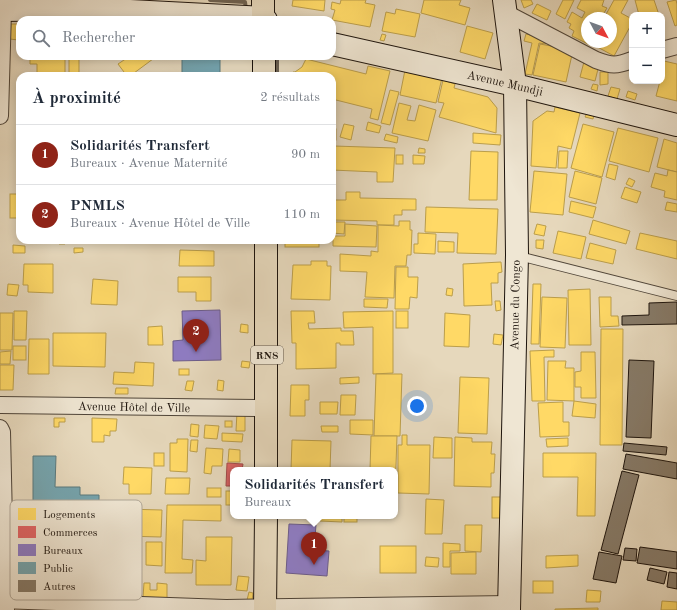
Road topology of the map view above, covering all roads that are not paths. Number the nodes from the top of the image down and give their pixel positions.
1 (505, 6) edge
2 (2, 10) edge
3 (264, 14) edge
4 (336, 45) edge
5 (677, 46) edge
6 (665, 49) edge
7 (264, 60) edge
8 (629, 61) edge
9 (264, 72) edge
10 (515, 85) junction
11 (0, 116) edge
12 (677, 125) edge
13 (266, 244) edge
14 (516, 255) junction
15 (677, 296) edge
16 (0, 405) edge
17 (267, 408) junction
18 (0, 428) edge
19 (266, 467) edge
20 (266, 519) edge
21 (4, 603) edge
22 (509, 607) edge
23 (265, 608) edge

1 - 8 street
1 - 10 street, Avenue du Congo
2 - 3 street
2 - 11 street
4 - 10 street, Avenue Mundji
5 - 6 street
7 - 9 main road
10 - 12 street, Avenue Mundji
10 - 14 street, Avenue du Congo
13 - 17 main road, RN8
14 - 15 lane
14 - 22 street, Avenue du Congo
16 - 17 street, Avenue Hôtel de Ville
17 - 19 main road, RN8
18 - 21 street
20 - 23 main road
21 - 23 street
22 - 23 street

